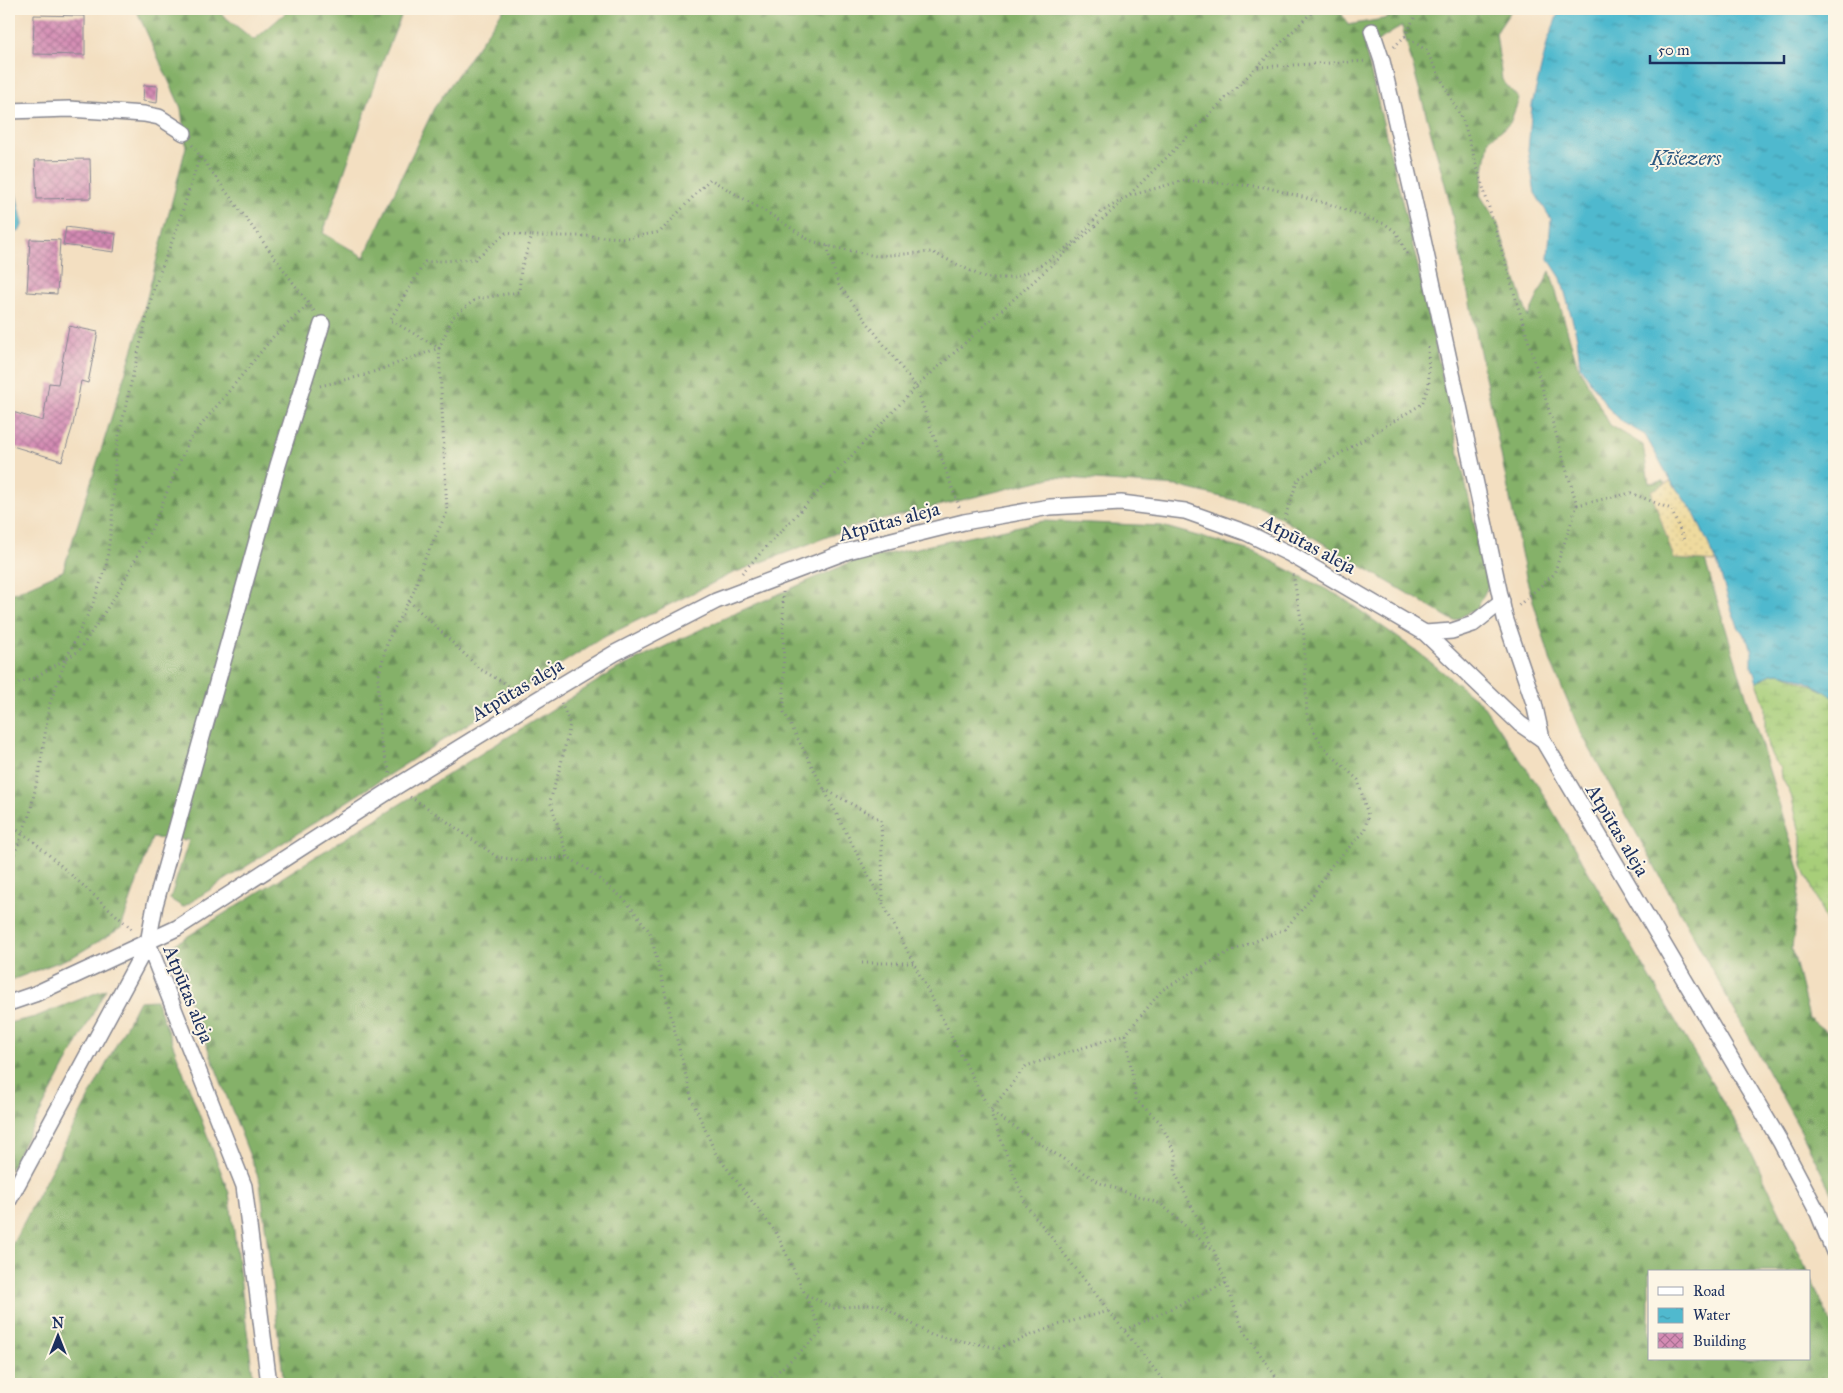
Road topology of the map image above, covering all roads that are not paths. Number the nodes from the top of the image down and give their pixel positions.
1 (1372, 31) dead end
2 (9, 110) edge
3 (184, 133) road end
4 (322, 324) road end
5 (1502, 600) junction
6 (1425, 633) junction
7 (1542, 739) junction
8 (148, 943) junction
9 (9, 1004) edge
10 (9, 1200) edge
11 (1834, 1252) edge
12 (269, 1384) edge

1 - 5 street
2 - 3 street
4 - 8 street
5 - 6 street
5 - 7 street
6 - 7 street, Atpūtas aleja
6 - 8 street, Atpūtas aleja
7 - 11 street, Atpūtas aleja
8 - 9 street
8 - 10 street
8 - 12 street, Atpūtas aleja

